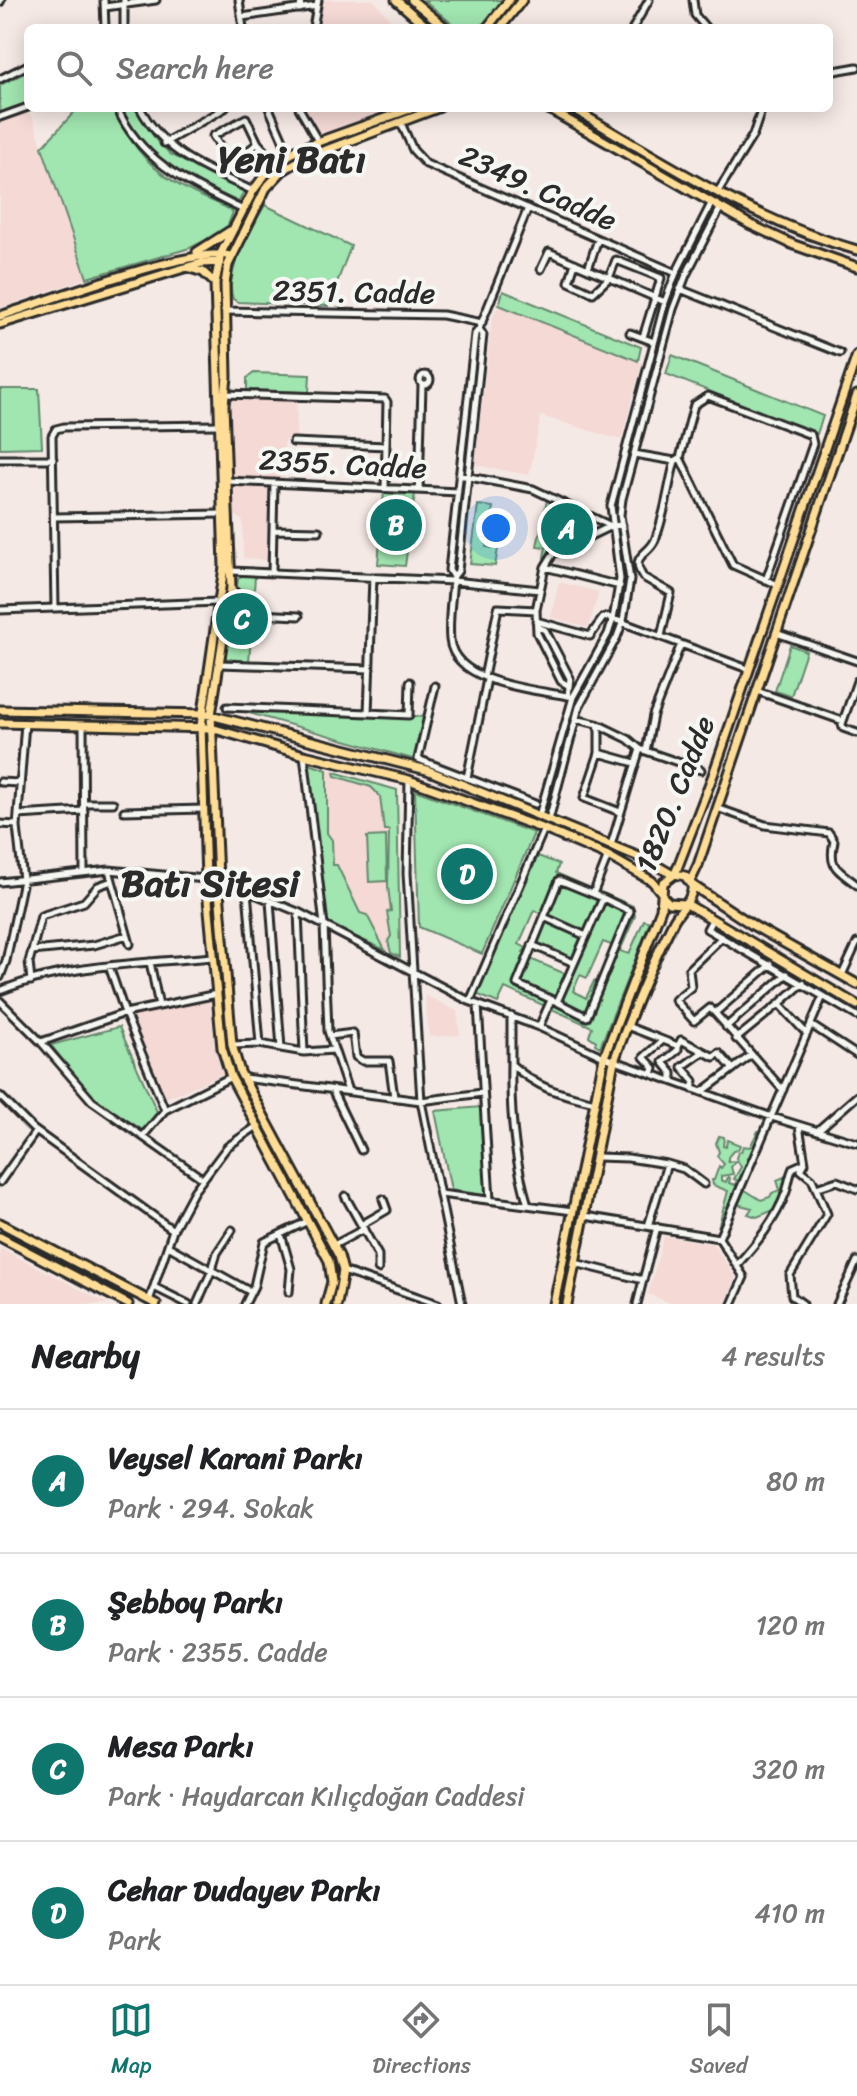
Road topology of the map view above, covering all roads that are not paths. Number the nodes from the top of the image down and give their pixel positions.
1 (156, 0) edge
2 (239, 0) edge
3 (286, 0) edge
4 (301, 0) edge
5 (396, 0) edge
6 (412, 0) edge
7 (509, 0) edge
8 (522, 0) edge
9 (649, 0) edge
10 (693, 0) edge
11 (124, 3) edge
12 (318, 3) edge
13 (104, 4) edge
14 (300, 9) junction
15 (291, 10) junction
16 (242, 17) junction
17 (105, 24) edge
18 (124, 24) edge
19 (243, 24) edge
20 (314, 24) edge
21 (423, 24) edge
22 (441, 24) edge
23 (490, 24) edge
24 (503, 24) edge
25 (635, 24) edge
26 (703, 24) edge
27 (24, 67) edge
28 (857, 67) edge
29 (833, 71) edge
30 (0, 79) edge
31 (24, 108) edge
32 (119, 112) edge
33 (143, 112) edge
34 (218, 112) edge
35 (271, 112) edge
36 (301, 112) edge
37 (402, 112) edge
38 (428, 112) edge
39 (554, 112) edge
40 (587, 112) edge
41 (761, 112) edge
42 (0, 117) edge
43 (401, 123) junction
44 (318, 142) junction
45 (164, 143) junction
46 (258, 143) junction
47 (289, 154) junction
48 (276, 163) junction
49 (253, 191) junction
50 (717, 193) junction
51 (711, 204) junction
52 (528, 208) junction
53 (720, 209) junction
54 (243, 210) junction
55 (234, 227) junction
56 (598, 239) junction
57 (855, 248) edge
58 (221, 253) junction
59 (231, 256) junction
60 (218, 262) junction
61 (183, 263) junction
62 (575, 263) junction
63 (844, 263) junction
64 (228, 265) junction
65 (857, 267) edge
66 (541, 269) dead end
67 (588, 269) junction
68 (676, 273) junction
69 (609, 278) junction
70 (215, 283) junction
71 (680, 289) junction
72 (656, 298) junction
73 (665, 302) junction
74 (214, 311) junction
75 (224, 311) junction
76 (7, 317) edge
77 (0, 324) edge
78 (480, 326) junction
79 (630, 333) dead end
80 (643, 337) junction
81 (654, 342) junction
82 (840, 353) dead end
83 (857, 355) edge
84 (422, 385) dead end
85 (224, 394) junction
86 (857, 395) edge
87 (218, 425) junction
88 (293, 442) dead end
89 (386, 446) junction
90 (634, 454) junction
91 (0, 459) edge
92 (53, 459) junction
93 (677, 459) junction
94 (459, 475) junction
95 (468, 476) junction
96 (227, 481) junction
97 (274, 483) junction
98 (385, 488) junction
99 (419, 490) junction
100 (458, 492) junction
101 (222, 514) junction
102 (54, 517) junction
103 (622, 528) junction
104 (273, 530) junction
105 (612, 530) junction
106 (319, 531) dead end
107 (545, 567) junction
108 (231, 571) junction
109 (272, 573) junction
110 (373, 577) junction
111 (453, 579) junction
112 (766, 580) junction
113 (778, 585) junction
114 (620, 586) junction
115 (231, 588) junction
116 (540, 590) junction
117 (220, 602) junction
118 (55, 608) junction
119 (0, 610) edge
120 (536, 610) junction
121 (299, 616) dead end
122 (613, 619) junction
123 (623, 621) junction
124 (537, 624) junction
125 (776, 633) junction
126 (661, 636) junction
127 (681, 644) junction
128 (857, 661) edge
129 (218, 664) junction
130 (370, 669) junction
131 (748, 669) junction
132 (485, 678) junction
133 (857, 681) edge
134 (410, 682) dead end
135 (435, 686) dead end
136 (757, 691) junction
137 (571, 697) junction
138 (227, 707) dead end
139 (0, 710) edge
140 (201, 713) junction
141 (368, 713) junction
142 (211, 715) junction
143 (575, 719) junction
144 (843, 721) junction
145 (0, 723) edge
146 (25, 723) junction
147 (83, 724) junction
148 (597, 724) junction
149 (201, 726) junction
150 (211, 728) junction
151 (857, 733) edge
152 (643, 750) junction
153 (599, 753) junction
154 (304, 755) junction
155 (635, 763) junction
156 (701, 770) dead end
157 (467, 778) junction
158 (409, 780) junction
159 (0, 782) edge
160 (20, 783) junction
161 (501, 796) junction
162 (84, 803) junction
163 (113, 803) dead end
164 (535, 804) dead end
165 (717, 808) junction
166 (204, 809) junction
167 (84, 811) junction
168 (124, 811) dead end
169 (620, 812) junction
170 (18, 815) junction
171 (539, 816) junction
172 (549, 820) junction
173 (0, 824) edge
174 (17, 825) junction
175 (544, 829) junction
176 (611, 845) junction
177 (608, 856) junction
178 (109, 870) junction
179 (84, 871) junction
180 (674, 875) junction
181 (206, 879) junction
182 (218, 879) junction
183 (23, 880) junction
184 (112, 881) junction
185 (0, 882) edge
186 (691, 883) junction
187 (857, 885) edge
188 (247, 891) junction
189 (593, 894) junction
190 (662, 895) junction
191 (603, 898) junction
192 (270, 901) junction
193 (684, 904) junction
194 (298, 912) junction
195 (544, 917) junction
196 (712, 920) junction
197 (324, 925) junction
198 (127, 935) junction
199 (586, 936) junction
200 (722, 937) junction
201 (857, 943) edge
202 (130, 944) dead end
203 (532, 945) junction
204 (32, 951) junction
205 (214, 957) junction
206 (3, 962) edge
207 (150, 962) junction
208 (574, 963) junction
209 (771, 964) junction
210 (109, 966) junction
211 (411, 969) junction
212 (787, 974) junction
213 (842, 975) junction
214 (0, 977) edge
215 (31, 981) junction
216 (803, 983) junction
217 (857, 984) edge
218 (0, 991) edge
219 (217, 994) junction
220 (823, 996) junction
221 (0, 1001) edge
222 (469, 1001) junction
223 (554, 1001) junction
224 (779, 1004) junction
225 (478, 1005) junction
226 (857, 1005) edge
227 (159, 1006) junction
228 (125, 1013) junction
229 (715, 1013) junction
230 (511, 1016) junction
231 (857, 1016) edge
232 (627, 1025) junction
233 (811, 1025) junction
234 (539, 1027) junction
235 (726, 1027) junction
236 (807, 1034) junction
237 (330, 1036) junction
238 (736, 1039) junction
239 (662, 1041) junction
240 (41, 1042) junction
241 (260, 1044) junction
242 (232, 1045) junction
243 (678, 1046) junction
244 (281, 1048) junction
245 (334, 1050) junction
246 (304, 1052) junction
247 (703, 1052) junction
248 (857, 1055) edge
249 (750, 1056) junction
250 (604, 1057) junction
251 (614, 1061) junction
252 (511, 1064) junction
253 (733, 1069) junction
254 (652, 1074) junction
255 (231, 1077) junction
256 (244, 1078) junction
257 (672, 1081) junction
258 (331, 1089) junction
259 (692, 1089) junction
260 (783, 1090) junction
261 (348, 1091) junction
262 (702, 1092) junction
263 (482, 1093) junction
264 (0, 1096) edge
265 (857, 1096) edge
266 (394, 1097) junction
267 (421, 1101) junction
268 (595, 1102) junction
269 (165, 1110) junction
270 (772, 1117) junction
271 (257, 1126) junction
272 (799, 1126) junction
273 (36, 1131) junction
274 (816, 1131) junction
275 (143, 1136) junction
276 (857, 1143) edge
277 (361, 1150) dead end
278 (597, 1157) junction
279 (805, 1163) junction
280 (667, 1164) junction
281 (203, 1179) junction
282 (0, 1182) edge
283 (704, 1184) dead end
284 (816, 1188) junction
285 (857, 1189) edge
286 (440, 1194) junction
287 (345, 1196) dead end
288 (383, 1199) dead end
289 (490, 1200) junction
290 (528, 1205) junction
291 (573, 1211) junction
292 (585, 1216) junction
293 (308, 1221) junction
294 (0, 1223) edge
295 (648, 1226) junction
296 (362, 1227) junction
297 (657, 1227) junction
298 (173, 1230) junction
299 (232, 1230) dead end
300 (281, 1234) junction
301 (0, 1237) edge
302 (719, 1238) junction
303 (334, 1245) junction
304 (168, 1246) junction
305 (857, 1261) edge
306 (575, 1263) junction
307 (737, 1265) junction
308 (378, 1269) dead end
309 (212, 1270) junction
310 (343, 1271) junction
311 (332, 1273) junction
312 (643, 1280) junction
313 (154, 1287) junction
314 (251, 1292) junction
315 (289, 1292) dead end
316 (153, 1302) edge
317 (127, 1304) edge
318 (188, 1304) edge
319 (197, 1304) edge
320 (245, 1304) edge
321 (326, 1304) edge
322 (337, 1304) edge
323 (438, 1304) edge
324 (462, 1304) edge
325 (554, 1304) edge
326 (567, 1304) edge
327 (637, 1304) edge
328 (732, 1304) edge
329 (803, 1304) edge
330 (837, 1304) edge

1 - 11 street
2 - 16 street
3 - 15 street
4 - 14 street
5 - 21 main road
6 - 22 main road
7 - 23 main road
8 - 24 main road
9 - 25 street
10 - 26 street
11 - 13 street
11 - 18 street
12 - 14 street
12 - 20 street
13 - 17 street
14 - 15 street
15 - 16 street
16 - 19 street
27 - 30 street
28 - 29 street
31 - 42 street
32 - 54 street
33 - 45 street
34 - 45 street
35 - 47 street
36 - 44 street
37 - 44 main road
38 - 43 main road
39 - 51 main road
40 - 50 main road
41 - 50 street
43 - 52 street, 2349. Cadde
43 - 59 main road
44 - 47 main road
45 - 49 street
46 - 46 street
46 - 48 street
47 - 48 main road
48 - 49 main road
49 - 54 main road
50 - 57 main road
51 - 53 main road
51 - 68 street
52 - 56 street, 2349. Cadde
52 - 78 street
53 - 63 main road
53 - 71 street
54 - 55 main road
55 - 58 main road
55 - 61 main road
56 - 67 street
56 - 68 street, 2349. Cadde
57 - 63 main road
58 - 59 main road
58 - 60 main road
58 - 61 main road
59 - 64 main road
60 - 61 main road
60 - 64 main road
60 - 70 main road
61 - 70 main road
61 - 76 main road
62 - 66 street
62 - 67 street
62 - 69 street
63 - 65 main road
64 - 75 main road
67 - 69 street
68 - 73 street
69 - 72 street
69 - 72 street
70 - 74 main road
71 - 82 street
71 - 90 street
72 - 73 street
72 - 80 street
73 - 81 street
74 - 75 main road
74 - 87 main road
75 - 78 street, 2351. Cadde
75 - 85 main road
76 - 77 main road
78 - 94 street
78 - 95 street
79 - 80 street
80 - 81 street
81 - 105 street
83 - 113 main road, 1820. Cadde
84 - 99 street
85 - 89 street
85 - 96 main road
86 - 125 main road, 1820. Cadde
87 - 92 street
87 - 101 main road
88 - 89 street
89 - 98 street
90 - 93 street
90 - 103 street
91 - 92 street
92 - 102 street
93 - 112 street
93 - 112 street
93 - 126 street
94 - 95 street, 2355. Cadde
94 - 100 street
95 - 105 street, 2355. Cadde
95 - 111 street
96 - 97 street, 2355. Cadde
96 - 108 main road
97 - 98 street, 2355. Cadde
97 - 104 street
98 - 99 street, 2355. Cadde
99 - 100 street, 2355. Cadde
100 - 111 street
101 - 102 street
101 - 117 main road
102 - 118 street
103 - 105 street
103 - 123 street
104 - 106 street
104 - 109 street
105 - 107 street
105 - 114 street
107 - 114 street
107 - 116 street
108 - 109 street
108 - 115 main road
109 - 110 street
110 - 111 street
110 - 130 street
111 - 116 street
111 - 132 street
112 - 113 street
113 - 131 main road, 1820. Cadde
114 - 122 street
115 - 121 street
115 - 129 main road
116 - 120 street
117 - 118 street
117 - 140 main road
118 - 119 street
120 - 124 street
120 - 132 street
122 - 123 street
122 - 124 street
122 - 137 street
123 - 126 street
123 - 143 street
124 - 137 street
125 - 128 street
125 - 136 main road, 1820. Cadde
126 - 127 street
127 - 131 street
127 - 152 street
129 - 130 street
129 - 142 main road
130 - 141 street
131 - 180 main road, 1820. Cadde
132 - 137 street
132 - 157 street
133 - 144 street
134 - 141 street
135 - 157 street
136 - 144 street
136 - 165 main road, 1820. Cadde
137 - 171 street
138 - 141 street
139 - 140 main road
140 - 142 main road
140 - 149 main road
142 - 150 main road
142 - 161 main road
143 - 148 street
143 - 172 street
144 - 151 street
145 - 146 main road
146 - 147 main road
146 - 160 street
147 - 149 main road
147 - 162 street
148 - 152 street
148 - 153 street
149 - 150 main road
149 - 166 main road
150 - 154 main road
150 - 182 main road
152 - 155 street
152 - 156 street
153 - 155 street
153 - 169 street
154 - 158 main road
154 - 197 street
155 - 169 street
157 - 161 street
158 - 175 main road
158 - 211 street
159 - 160 street
160 - 170 street
161 - 164 street
161 - 171 main road
162 - 163 street
162 - 167 street
165 - 186 main road, 1820. Cadde
165 - 187 street
166 - 168 street
166 - 181 main road
167 - 170 street
167 - 179 street
169 - 176 street
170 - 174 street
171 - 172 main road
172 - 176 main road
173 - 174 street
174 - 183 street
175 - 177 main road
175 - 222 street
176 - 180 main road
177 - 189 street
177 - 190 main road
178 - 179 street
178 - 181 street
178 - 184 street
179 - 183 street
180 - 186 main road
180 - 190 main road, 1820. Cadde
181 - 182 main road
181 - 205 main road
182 - 188 street
182 - 242 main road
183 - 185 street
183 - 206 street
184 - 198 street
184 - 204 street
186 - 193 main road, 1820. Cadde
186 - 213 main road
188 - 192 street
188 - 241 street
189 - 191 street
189 - 195 street
190 - 193 main road
190 - 250 main road, 1820. Cadde
191 - 199 street
191 - 223 street
192 - 194 street
192 - 244 street
193 - 196 main road
193 - 232 main road, 1820. Cadde
194 - 197 street
194 - 246 street
195 - 199 street
195 - 203 street
196 - 200 street
196 - 226 main road
197 - 211 street
197 - 237 street
198 - 202 street
198 - 204 street
199 - 208 street
200 - 209 street
200 - 229 street
201 - 213 street
203 - 208 street
203 - 223 street
204 - 215 street
205 - 207 street
205 - 219 main road
206 - 214 street
207 - 210 street
207 - 227 street
208 - 223 street
209 - 212 street
209 - 229 street
210 - 215 street
210 - 228 street
211 - 222 street
211 - 267 street
212 - 216 street
212 - 235 street
213 - 217 main road
215 - 218 street
216 - 220 street
216 - 224 street
219 - 227 street
219 - 255 main road
220 - 231 street
220 - 233 street
221 - 240 street
222 - 225 street
223 - 234 street
224 - 236 street
224 - 238 street
225 - 230 street
225 - 263 street
227 - 228 street
228 - 240 street
228 - 269 street
229 - 235 street
230 - 234 street
230 - 252 street
232 - 239 street
232 - 251 main road, 1820. Cadde
233 - 236 street
233 - 248 street
234 - 250 street
235 - 238 street
236 - 260 street
237 - 245 street
237 - 266 street
238 - 249 street
239 - 243 street
239 - 254 street
240 - 275 street
241 - 242 street
241 - 244 street
242 - 256 main road
243 - 247 street
243 - 257 street
244 - 246 street
245 - 246 street
245 - 261 street
247 - 253 street
247 - 259 street
249 - 253 street
249 - 260 street
250 - 251 street
250 - 268 main road, 1820. Cadde
251 - 254 street
251 - 278 main road, 1820. Cadde
252 - 268 street
252 - 290 street
253 - 262 street
254 - 257 street
255 - 269 street
255 - 271 main road
256 - 258 street
256 - 303 main road
257 - 259 street
258 - 261 street
258 - 277 street
259 - 262 street
260 - 270 street
261 - 266 street
262 - 270 street
263 - 267 street
263 - 289 street
264 - 273 street
265 - 274 street
266 - 267 street
267 - 286 street
268 - 291 main road, 1820. Cadde
269 - 275 street
270 - 272 street
270 - 302 street
271 - 281 street
271 - 293 main road
272 - 274 street
272 - 279 street
273 - 282 street
273 - 298 street
274 - 276 street
275 - 281 street
278 - 280 street
278 - 292 main road, 1820. Cadde
279 - 284 street
279 - 307 street
280 - 283 street
280 - 295 street
281 - 298 street
284 - 285 street
284 - 329 street
286 - 289 street
286 - 324 street
287 - 296 street
288 - 296 street
289 - 290 street
290 - 291 street
291 - 325 main road, 1820. Cadde
292 - 295 street
292 - 306 main road, 1820. Cadde
293 - 300 street
293 - 311 main road
294 - 316 main road
295 - 297 street
296 - 303 street
296 - 308 street
297 - 302 street
297 - 312 street
298 - 304 street
299 - 309 street
300 - 314 street
300 - 315 street
301 - 317 main road
302 - 307 street
303 - 310 main road
304 - 309 street
304 - 313 street
305 - 330 street
306 - 312 street
306 - 326 main road, 1820. Cadde
307 - 328 street
309 - 314 street
309 - 319 street
310 - 311 main road
310 - 322 main road
310 - 323 street
311 - 321 main road
312 - 327 street
313 - 316 street
313 - 318 street
314 - 320 street

